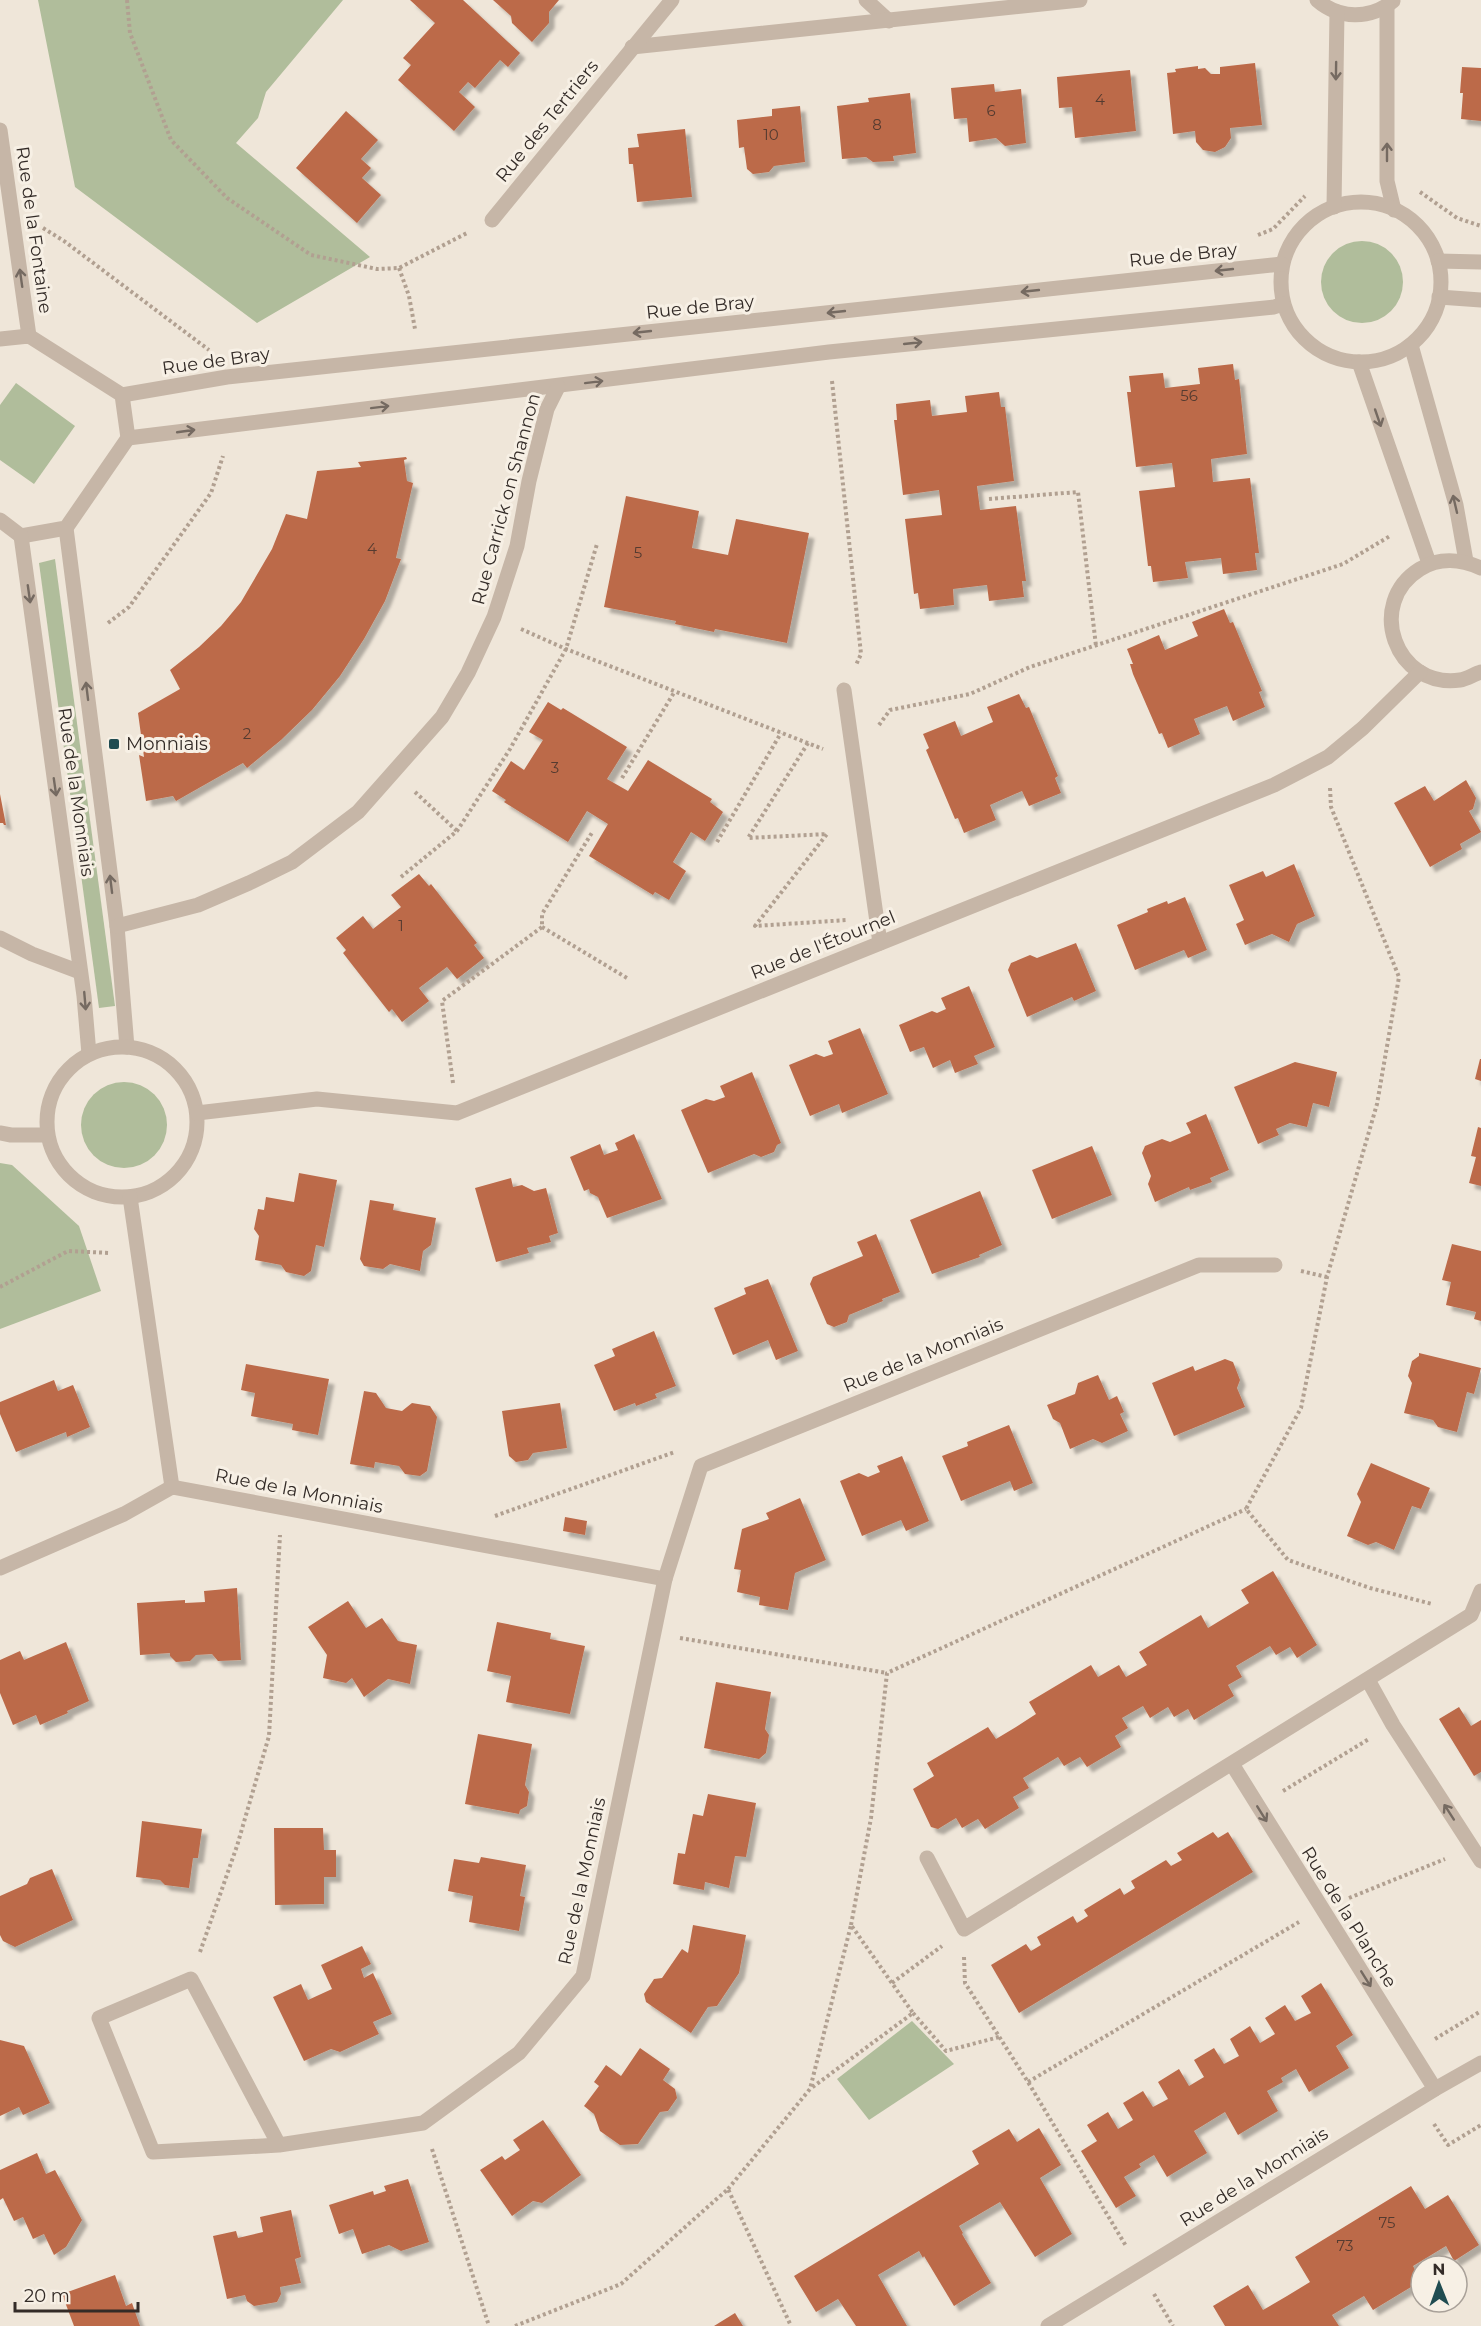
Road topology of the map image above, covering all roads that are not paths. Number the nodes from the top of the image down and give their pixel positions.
1 (672, 0) edge
2 (867, 0) edge
3 (1080, 0) edge
4 (1317, 0) edge
5 (1391, 3) edge
6 (1337, 12) junction
7 (889, 21) junction
8 (632, 47) junction
9 (0, 130) edge
10 (1334, 207) junction
11 (1394, 210) junction
12 (492, 220) road end
13 (1438, 261) junction
14 (1481, 262) edge
15 (1282, 264) junction
16 (1439, 297) junction
17 (1481, 300) edge
18 (1283, 304) junction
19 (29, 336) junction
20 (0, 339) edge
21 (1411, 345) junction
22 (1359, 362) junction
23 (558, 387) junction
24 (122, 395) junction
25 (128, 438) junction
26 (0, 520) edge
27 (66, 528) junction
28 (21, 536) junction
29 (1466, 561) junction
30 (1430, 563) junction
31 (1481, 568) edge
32 (1420, 672) junction
33 (1481, 672) edge
34 (844, 690) road end
35 (117, 926) junction
36 (0, 938) edge
37 (880, 943) junction
38 (80, 972) junction
39 (127, 1047) junction
40 (89, 1054) junction
41 (197, 1113) junction
42 (0, 1133) edge
43 (47, 1135) junction
44 (130, 1197) junction
45 (1275, 1264) dead end
46 (172, 1487) junction
47 (0, 1568) edge
48 (665, 1579) junction
49 (1481, 1592) edge
50 (1368, 1680) junction
51 (1232, 1764) junction
52 (1477, 1855) edge
53 (927, 1858) dead end
54 (1481, 2064) edge
55 (1435, 2089) junction
56 (279, 2145) junction
57 (1048, 2326) edge

1 - 8 street, Rue des Tertriers
2 - 7 street
3 - 7 street
4 - 6 street
5 - 6 street
11 -> 5 street
6 -> 10 street
7 - 8 street
8 - 12 street, Rue des Tertriers
19 -> 9 street, Rue de la Fontaine
10 - 11 street
10 - 15 street
11 - 13 street
13 - 14 street
13 - 16 street
15 - 18 street
15 -> 24 street, Rue de Bray
16 - 17 street
16 - 21 street
18 - 22 street
23 -> 18 street
19 - 20 street
19 - 24 street
21 - 22 street
29 -> 21 street
22 -> 30 street
25 -> 23 street
23 - 35 street, Rue Carrick on Shannon
24 - 25 street
25 - 27 street
26 - 28 street
27 - 28 street
35 -> 27 street, Rue de la Monniais
28 -> 38 street, Rue de la Monniais
29 - 30 street
29 - 31 street
30 - 32 street
32 - 33 street
32 - 37 street, Rue de l'Étournel
34 - 37 street
35 - 39 street, Rue de la Monniais
36 - 38 street
37 - 41 street, Rue de l'Étournel
38 -> 40 street, Rue de la Monniais
39 - 40 street
39 - 41 street
40 - 43 street
41 - 44 street
42 - 43 street
43 - 44 street
44 - 46 street
45 - 48 street, Rue de la Monniais
46 - 47 street
46 - 48 street, Rue de la Monniais
48 - 56 street, Rue de la Monniais
49 - 50 street
50 - 51 street
52 -> 50 street
51 - 53 street
51 -> 55 street, Rue de la Planche
54 - 55 street, Rue de la Monniais
55 - 57 street, Rue de la Monniais
56 - 56 street, Rue de la Monniais

